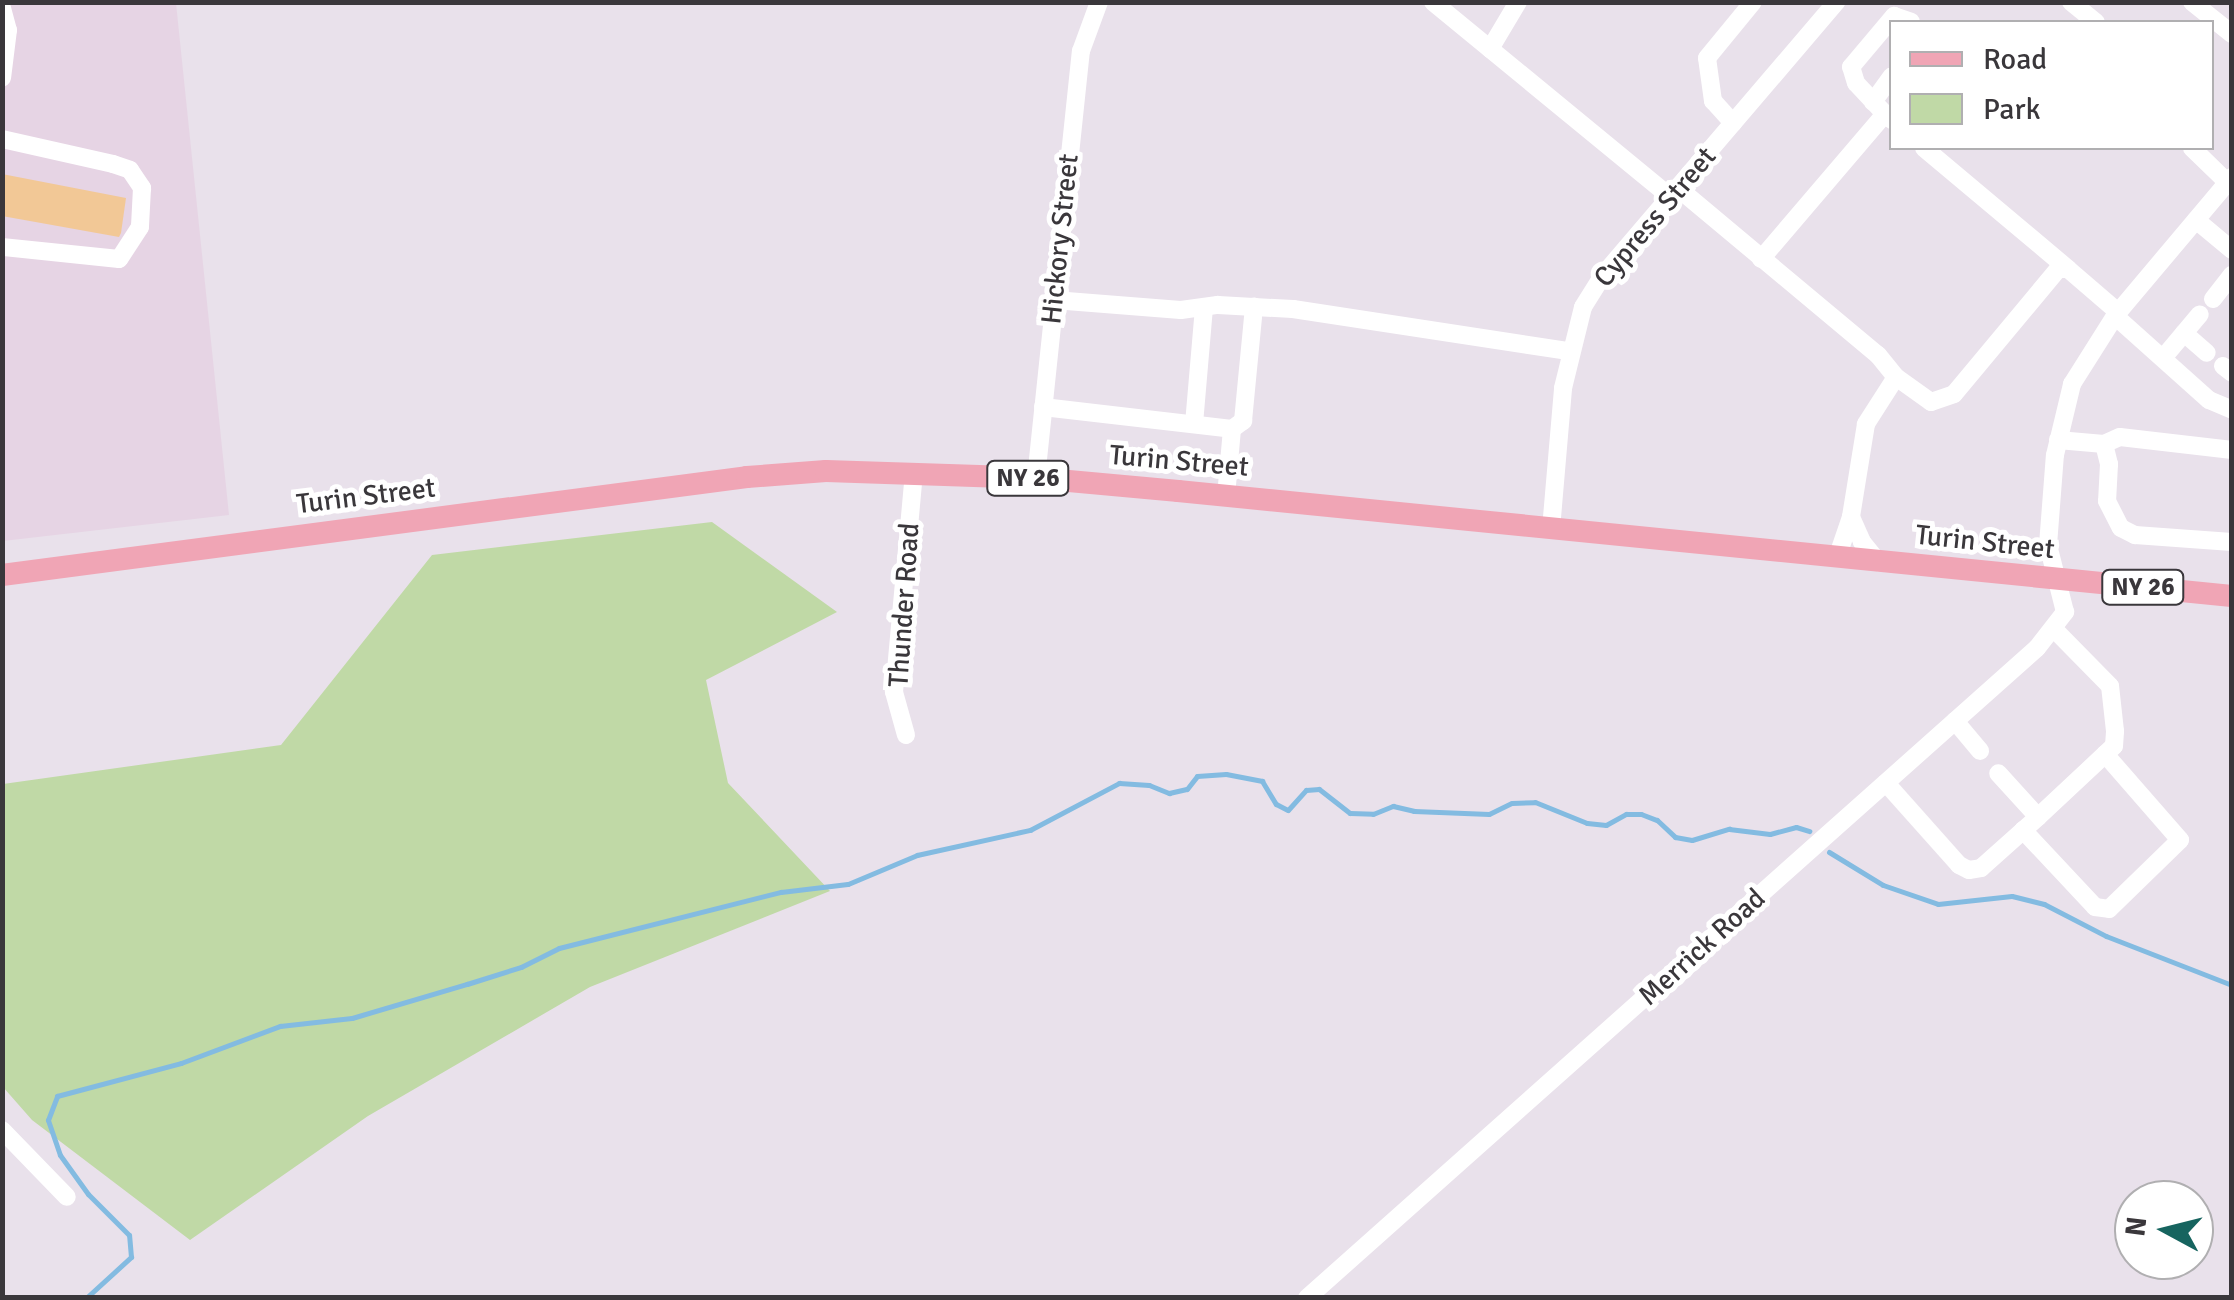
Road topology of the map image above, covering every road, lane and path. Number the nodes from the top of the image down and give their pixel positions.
1 (1099, 2) edge
2 (1433, 2) edge
3 (1518, 2) edge
4 (1753, 2) edge
5 (2071, 2) edge
6 (2192, 2) edge
7 (1830, 4) edge
8 (2, 8) edge
9 (2094, 20) edge
10 (1889, 22) edge
11 (2232, 34) edge
12 (1490, 50) junction
13 (2, 78) edge
14 (1883, 112) edge
15 (1733, 124) junction
16 (2, 139) edge
17 (1926, 150) edge
18 (2194, 150) edge
19 (2230, 179) edge
20 (1674, 192) junction
21 (2196, 220) junction
22 (2, 247) edge
23 (2232, 250) edge
24 (1761, 259) junction
25 (2068, 269) junction
26 (2232, 275) edge
27 (2213, 299) dead end
28 (1054, 300) junction
29 (1204, 307) junction
30 (1254, 307) junction
31 (2116, 314) junction
32 (2200, 314) dead end
33 (2184, 333) junction
34 (1569, 351) junction
35 (2207, 353) dead end
36 (2162, 358) junction
37 (1896, 378) junction
38 (1043, 407) junction
39 (2232, 410) edge
40 (1194, 424) junction
41 (1232, 429) junction
42 (2058, 440) junction
43 (2104, 444) junction
44 (2232, 450) edge
45 (914, 473) junction
46 (1036, 478) junction
47 (1226, 496) junction
48 (1851, 517) junction
49 (1550, 529) junction
50 (2232, 542) edge
51 (1837, 558) junction
52 (1878, 562) junction
53 (2, 575) edge
54 (2054, 579) junction
55 (2232, 596) edge
56 (2053, 628) junction
57 (1955, 721) junction
58 (906, 736) dead end
59 (1980, 750) dead end
60 (2109, 750) junction
61 (1998, 773) dead end
62 (1886, 783) junction
63 (2038, 817) junction
64 (2023, 830) junction
65 (2, 1130) edge
66 (67, 1197) dead end
67 (1306, 1298) edge

1 - 28 street, Hickory Street
2 - 12 street
3 - 12 street
4 - 15 street
5 - 9 street
6 - 11 street
7 - 15 street, Cypress Street
8 - 13 street
10 - 14 street
12 - 20 street
14 - 24 street
15 - 20 street, Cypress Street
16 - 22 street
17 - 25 street
18 - 19 street
19 - 21 street
20 - 24 street
20 - 34 street, Cypress Street
21 - 23 street
21 - 31 street
24 - 37 street
25 - 31 street
25 - 37 street
26 - 27 street
28 - 29 street
28 - 38 street, Hickory Street
29 - 30 street
29 - 40 street
30 - 34 street
30 - 41 street
31 - 36 street
31 - 42 street
32 - 33 street
33 - 35 street
33 - 36 street
34 - 49 street, Cypress Street
36 - 39 street
37 - 48 street
38 - 40 street
38 - 46 street, Hickory Street
40 - 41 street
41 - 47 street
42 - 43 street
42 - 54 street
43 - 44 street
43 - 50 street
45 - 46 main road, Turin Street / NY 26
45 - 53 main road, Turin Street / NY 26
45 - 58 street, Thunder Road
46 - 47 main road, Turin Street / NY 26
47 - 49 main road, Turin Street / NY 26
48 - 51 street
48 - 52 street
49 - 51 main road, Turin Street / NY 26
51 - 52 main road, Turin Street / NY 26
52 - 54 main road, Turin Street / NY 26
54 - 55 main road, Turin Street / NY 26
54 - 56 street
56 - 57 street, Merrick Road
56 - 60 street
57 - 59 street
57 - 62 street, Merrick Road
60 - 63 street
60 - 64 street
61 - 63 street
62 - 64 street
62 - 67 street, Merrick Road
63 - 64 street
65 - 66 street

